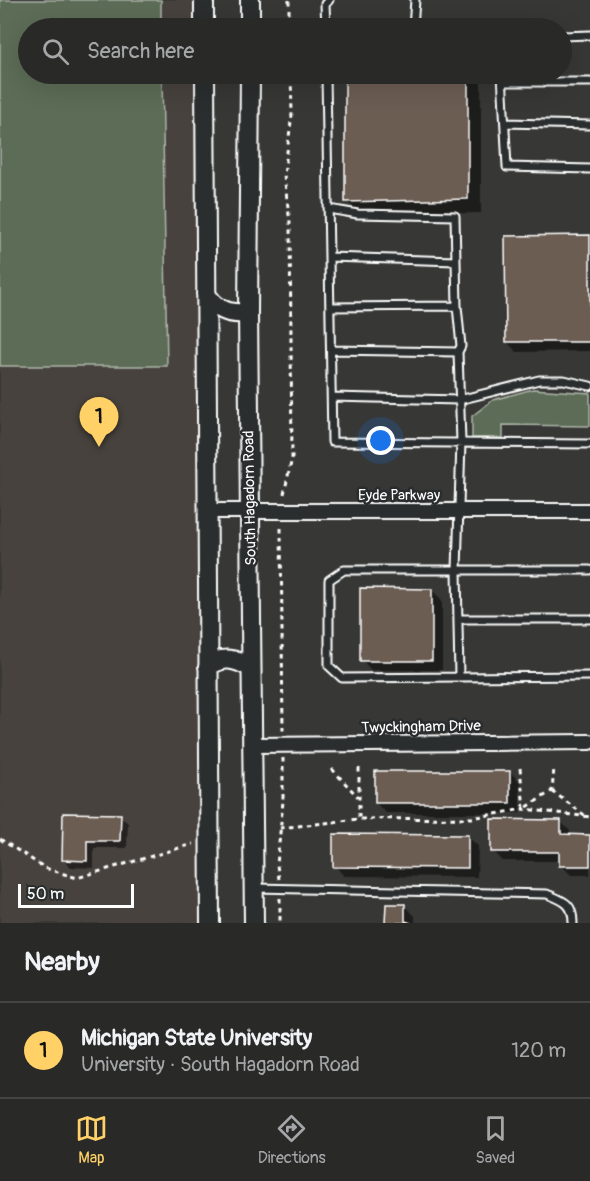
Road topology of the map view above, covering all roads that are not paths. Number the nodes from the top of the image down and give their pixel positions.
1 (204, 0) edge
2 (250, 0) edge
3 (329, 0) edge
4 (415, 0) edge
5 (204, 18) edge
6 (250, 18) edge
7 (326, 18) edge
8 (414, 18) edge
9 (590, 35) edge
10 (572, 36) edge
11 (572, 82) edge
12 (590, 82) edge
13 (205, 84) edge
14 (250, 84) edge
15 (326, 84) edge
16 (503, 84) edge
17 (505, 123) junction
18 (590, 125) edge
19 (590, 169) edge
20 (329, 209) junction
21 (329, 257) junction
22 (456, 261) junction
23 (206, 294) junction
24 (457, 306) junction
25 (330, 307) junction
26 (248, 312) junction
27 (331, 350) junction
28 (458, 352) junction
29 (590, 386) edge
30 (332, 397) junction
31 (459, 400) junction
32 (461, 442) junction
33 (590, 444) edge
34 (207, 511) junction
35 (250, 511) junction
36 (458, 511) junction
37 (590, 511) edge
38 (457, 570) junction
39 (590, 570) edge
40 (458, 619) junction
41 (590, 619) edge
42 (208, 667) junction
43 (251, 668) junction
44 (590, 676) edge
45 (459, 677) junction
46 (590, 742) edge
47 (252, 745) junction
48 (254, 888) junction
49 (210, 923) edge
50 (254, 923) edge
51 (573, 923) edge

1 - 5 street
2 - 6 street
3 - 7 lane
4 - 8 lane
9 - 10 lane
11 - 12 lane
13 - 23 street
14 - 26 street, South Hagadorn Road
15 - 20 lane
16 - 17 lane
17 - 18 lane
17 - 19 lane
20 - 21 lane
20 - 22 lane
21 - 22 lane
21 - 25 lane
22 - 24 lane
23 - 26 street
23 - 34 street
24 - 25 lane
24 - 28 lane
25 - 27 lane
26 - 35 street, South Hagadorn Road
27 - 28 lane
27 - 30 lane
28 - 31 lane
29 - 31 lane
30 - 31 lane
30 - 32 lane
31 - 32 lane
32 - 33 lane
32 - 36 lane
34 - 35 street, Eyde Parkway
34 - 42 street
35 - 36 street, Eyde Parkway
35 - 43 street, South Hagadorn Road
36 - 37 street, Eyde Parkway
36 - 38 lane
38 - 39 lane
38 - 40 lane
38 - 45 lane
40 - 41 lane
40 - 45 lane
42 - 43 street
42 - 49 street
43 - 47 street, South Hagadorn Road
44 - 45 lane
46 - 47 street, Twyckingham Drive
47 - 48 street, South Hagadorn Road
48 - 50 street, South Hagadorn Road
48 - 51 lane

